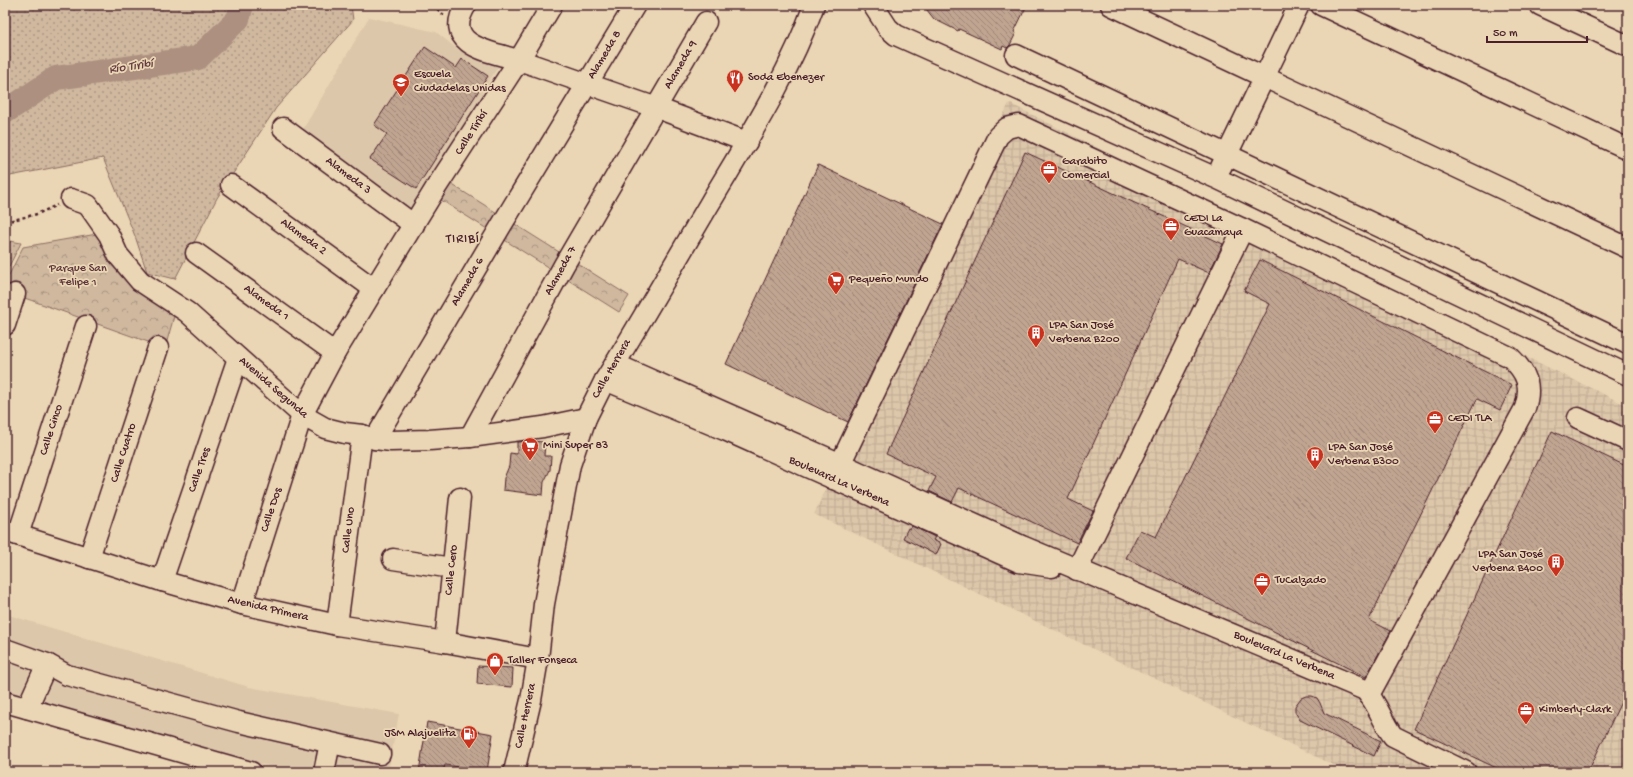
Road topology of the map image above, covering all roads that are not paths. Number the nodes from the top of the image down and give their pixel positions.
1 (466, 5) edge
2 (552, 5) edge
3 (635, 5) edge
4 (814, 5) edge
5 (873, 5) edge
6 (1111, 5) edge
7 (1299, 5) edge
8 (1321, 5) edge
9 (1540, 5) edge
10 (706, 22) dead end
11 (1628, 46) edge
12 (1016, 55) dead end
13 (519, 60) junction
14 (1264, 78) junction
15 (588, 84) junction
16 (656, 108) junction
17 (283, 128) dead end
18 (747, 142) junction
19 (1628, 149) edge
20 (1227, 156) junction
21 (1216, 178) junction
22 (231, 185) dead end
23 (71, 199) road end
24 (414, 225) junction
25 (1243, 228) junction
26 (1628, 248) edge
27 (196, 253) dead end
28 (374, 289) junction
29 (15, 294) dead end
30 (5, 325) edge
31 (86, 326) dead end
32 (1628, 344) edge
33 (158, 348) dead end
34 (335, 354) junction
35 (238, 358) junction
36 (610, 372) junction
37 (1628, 375) edge
38 (302, 415) junction
39 (586, 418) junction
40 (1578, 418) dead end
41 (368, 437) junction
42 (470, 437) junction
43 (1628, 441) edge
44 (837, 472) junction
45 (460, 498) dead end
46 (11, 533) edge
47 (89, 558) junction
48 (392, 559) dead end
49 (452, 568) junction
50 (1077, 570) junction
51 (162, 581) junction
52 (242, 604) junction
53 (337, 625) junction
54 (445, 642) junction
55 (5, 649) edge
56 (538, 659) junction
57 (47, 664) junction
58 (1369, 695) junction
59 (5, 702) edge
60 (27, 708) junction
61 (330, 743) junction
62 (380, 754) dead end
63 (251, 772) edge
64 (324, 772) edge
65 (514, 772) edge
66 (1466, 772) edge

1 - 13 street
2 - 13 street, Calle Tiribí
3 - 15 street, Alameda 8
4 - 18 street, Calle Herrera
5 - 21 street
6 - 14 street
7 - 14 street
8 - 19 street
9 - 11 street
10 - 16 street, Alameda 9
12 - 20 street
13 - 15 street
13 - 24 street, Calle Tiribí
14 - 20 street
14 - 26 street
15 - 16 street
15 - 41 street, Alameda 6
16 - 18 street
16 - 42 street, Alameda 7
17 - 24 street, Alameda 3
18 - 36 street, Calle Herrera
20 - 21 street
20 - 32 street
21 - 37 street
22 - 28 street, Alameda 2
23 - 35 street, Avenida Segunda
24 - 28 street, Calle Tiribí
25 - 44 street
25 - 50 street
25 - 58 street
27 - 34 street, Alameda 1
28 - 34 street, Calle Tiribí
29 - 30 street
31 - 46 street, Calle Cinco
33 - 47 street, Calle Cuatro
34 - 38 street, Calle Tiribí
35 - 38 street, Avenida Segunda
35 - 51 street, Calle Tres
36 - 39 street, Calle Herrera
36 - 44 street, Boulevard La Verbena
38 - 41 street, Avenida Segunda
38 - 52 street, Calle Dos
39 - 42 street, Avenida Segunda
39 - 56 street, Calle Herrera
40 - 43 street
41 - 42 street, Avenida Segunda
41 - 53 street, Calle Uno
44 - 50 street, Boulevard La Verbena
45 - 49 street, Calle Cero
46 - 47 street, Avenida Primera
47 - 51 street, Avenida Primera
48 - 49 street
49 - 54 street, Calle Cero
50 - 58 street, Boulevard La Verbena
51 - 52 street, Avenida Primera
52 - 53 street, Avenida Primera
53 - 54 street, Avenida Primera
54 - 56 street, Avenida Primera
55 - 57 street
56 - 65 street, Calle Herrera
57 - 60 street
57 - 61 street
58 - 66 street, Boulevard La Verbena
59 - 60 street
60 - 63 street
61 - 62 street
61 - 64 street

